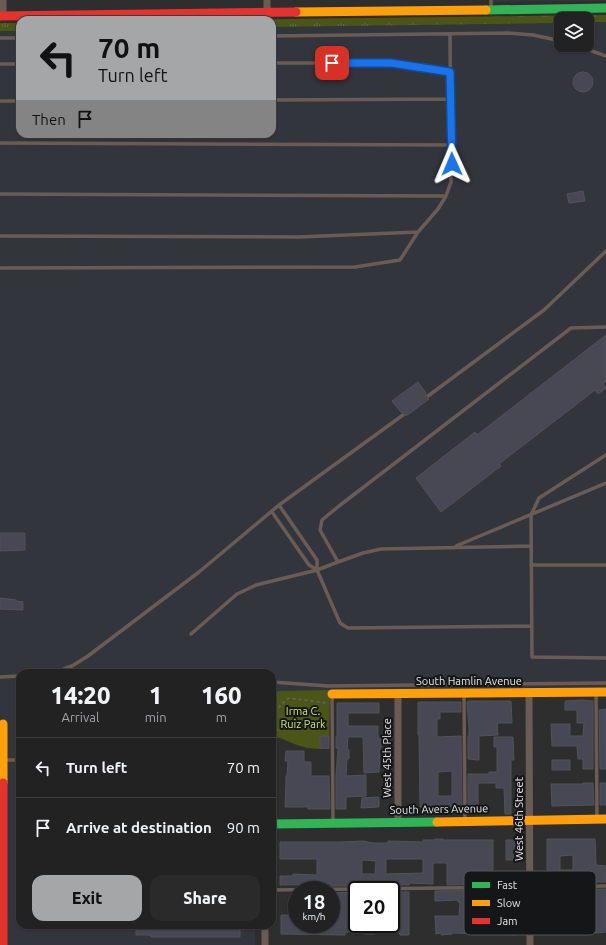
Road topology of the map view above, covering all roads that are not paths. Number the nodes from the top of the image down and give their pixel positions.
1 (3, 0) edge
2 (268, 0) edge
3 (491, 5) edge
4 (606, 8) edge
5 (267, 12) junction
6 (1, 16) edge
7 (450, 34) junction
8 (276, 36) edge
9 (0, 38) edge
10 (16, 38) edge
11 (554, 40) edge
12 (594, 52) edge
13 (606, 56) edge
14 (276, 63) edge
15 (0, 64) edge
16 (16, 64) edge
17 (450, 72) junction
18 (451, 99) junction
19 (276, 100) edge
20 (0, 101) edge
21 (16, 101) edge
22 (0, 143) edge
23 (451, 145) junction
24 (0, 194) edge
25 (446, 196) junction
26 (418, 232) junction
27 (0, 236) edge
28 (606, 251) edge
29 (0, 268) edge
30 (606, 327) edge
31 (428, 396) dead end
32 (403, 415) dead end
33 (606, 454) edge
34 (606, 483) edge
35 (279, 505) junction
36 (272, 512) junction
37 (531, 515) junction
38 (531, 546) junction
39 (452, 547) junction
40 (338, 562) junction
41 (531, 565) junction
42 (606, 565) edge
43 (317, 570) junction
44 (531, 626) junction
45 (191, 634) dead end
46 (606, 658) edge
47 (64, 669) edge
48 (16, 676) edge
49 (0, 677) edge
50 (276, 682) edge
51 (606, 683) edge
52 (596, 692) junction
53 (606, 692) edge
54 (398, 693) junction
55 (464, 693) junction
56 (529, 693) junction
57 (332, 698) joint
58 (3, 724) dead end
59 (3, 760) junction
60 (16, 760) edge
61 (602, 819) edge
62 (529, 820) junction
63 (465, 821) junction
64 (398, 822) junction
65 (333, 823) junction
66 (1, 824) edge
67 (276, 824) edge
68 (530, 871) edge
69 (596, 886) edge
70 (606, 886) edge
71 (464, 888) edge
72 (276, 890) edge
73 (265, 929) edge
74 (3, 945) edge
75 (265, 945) edge

1 - 6 street
2 - 5 street
3 - 4 street
3 - 5 street
5 - 6 street
7 - 8 lane
7 - 11 lane
7 - 17 lane
9 - 10 lane
12 - 13 lane
14 - 17 lane
15 - 16 lane
17 - 18 lane
18 - 19 lane
18 - 23 lane
20 - 21 lane
22 - 23 lane
23 - 25 lane
24 - 25 lane
25 - 26 lane
26 - 27 lane
26 - 29 lane
28 - 31 lane
30 - 40 lane
32 - 35 lane
33 - 37 lane
34 - 37 lane
35 - 36 lane
35 - 43 lane
36 - 43 lane
36 - 47 lane
37 - 38 lane
37 - 39 lane
38 - 39 lane
38 - 41 lane
39 - 40 lane
40 - 43 lane
41 - 42 lane
41 - 44 lane
43 - 44 lane
43 - 45 lane
44 - 46 lane
48 - 49 lane
50 - 51 lane
52 - 53 street, South Hamlin Avenue
52 - 56 street, South Hamlin Avenue
52 - 61 lane
54 - 55 street, South Hamlin Avenue
54 - 57 street, South Hamlin Avenue
54 - 64 street, West 45th Place
55 - 56 street, South Hamlin Avenue
55 - 63 lane
56 - 62 street, West 46th Street
57 - 65 lane
58 - 59 street
59 - 60 lane
59 - 66 street
61 - 62 street, South Avers Avenue
62 - 63 street, South Avers Avenue
62 - 68 street, West 46th Street
63 - 64 street, South Avers Avenue
64 - 65 street, South Avers Avenue
65 - 67 street, South Avers Avenue
66 - 74 street
69 - 70 lane
71 - 72 lane
73 - 75 street

